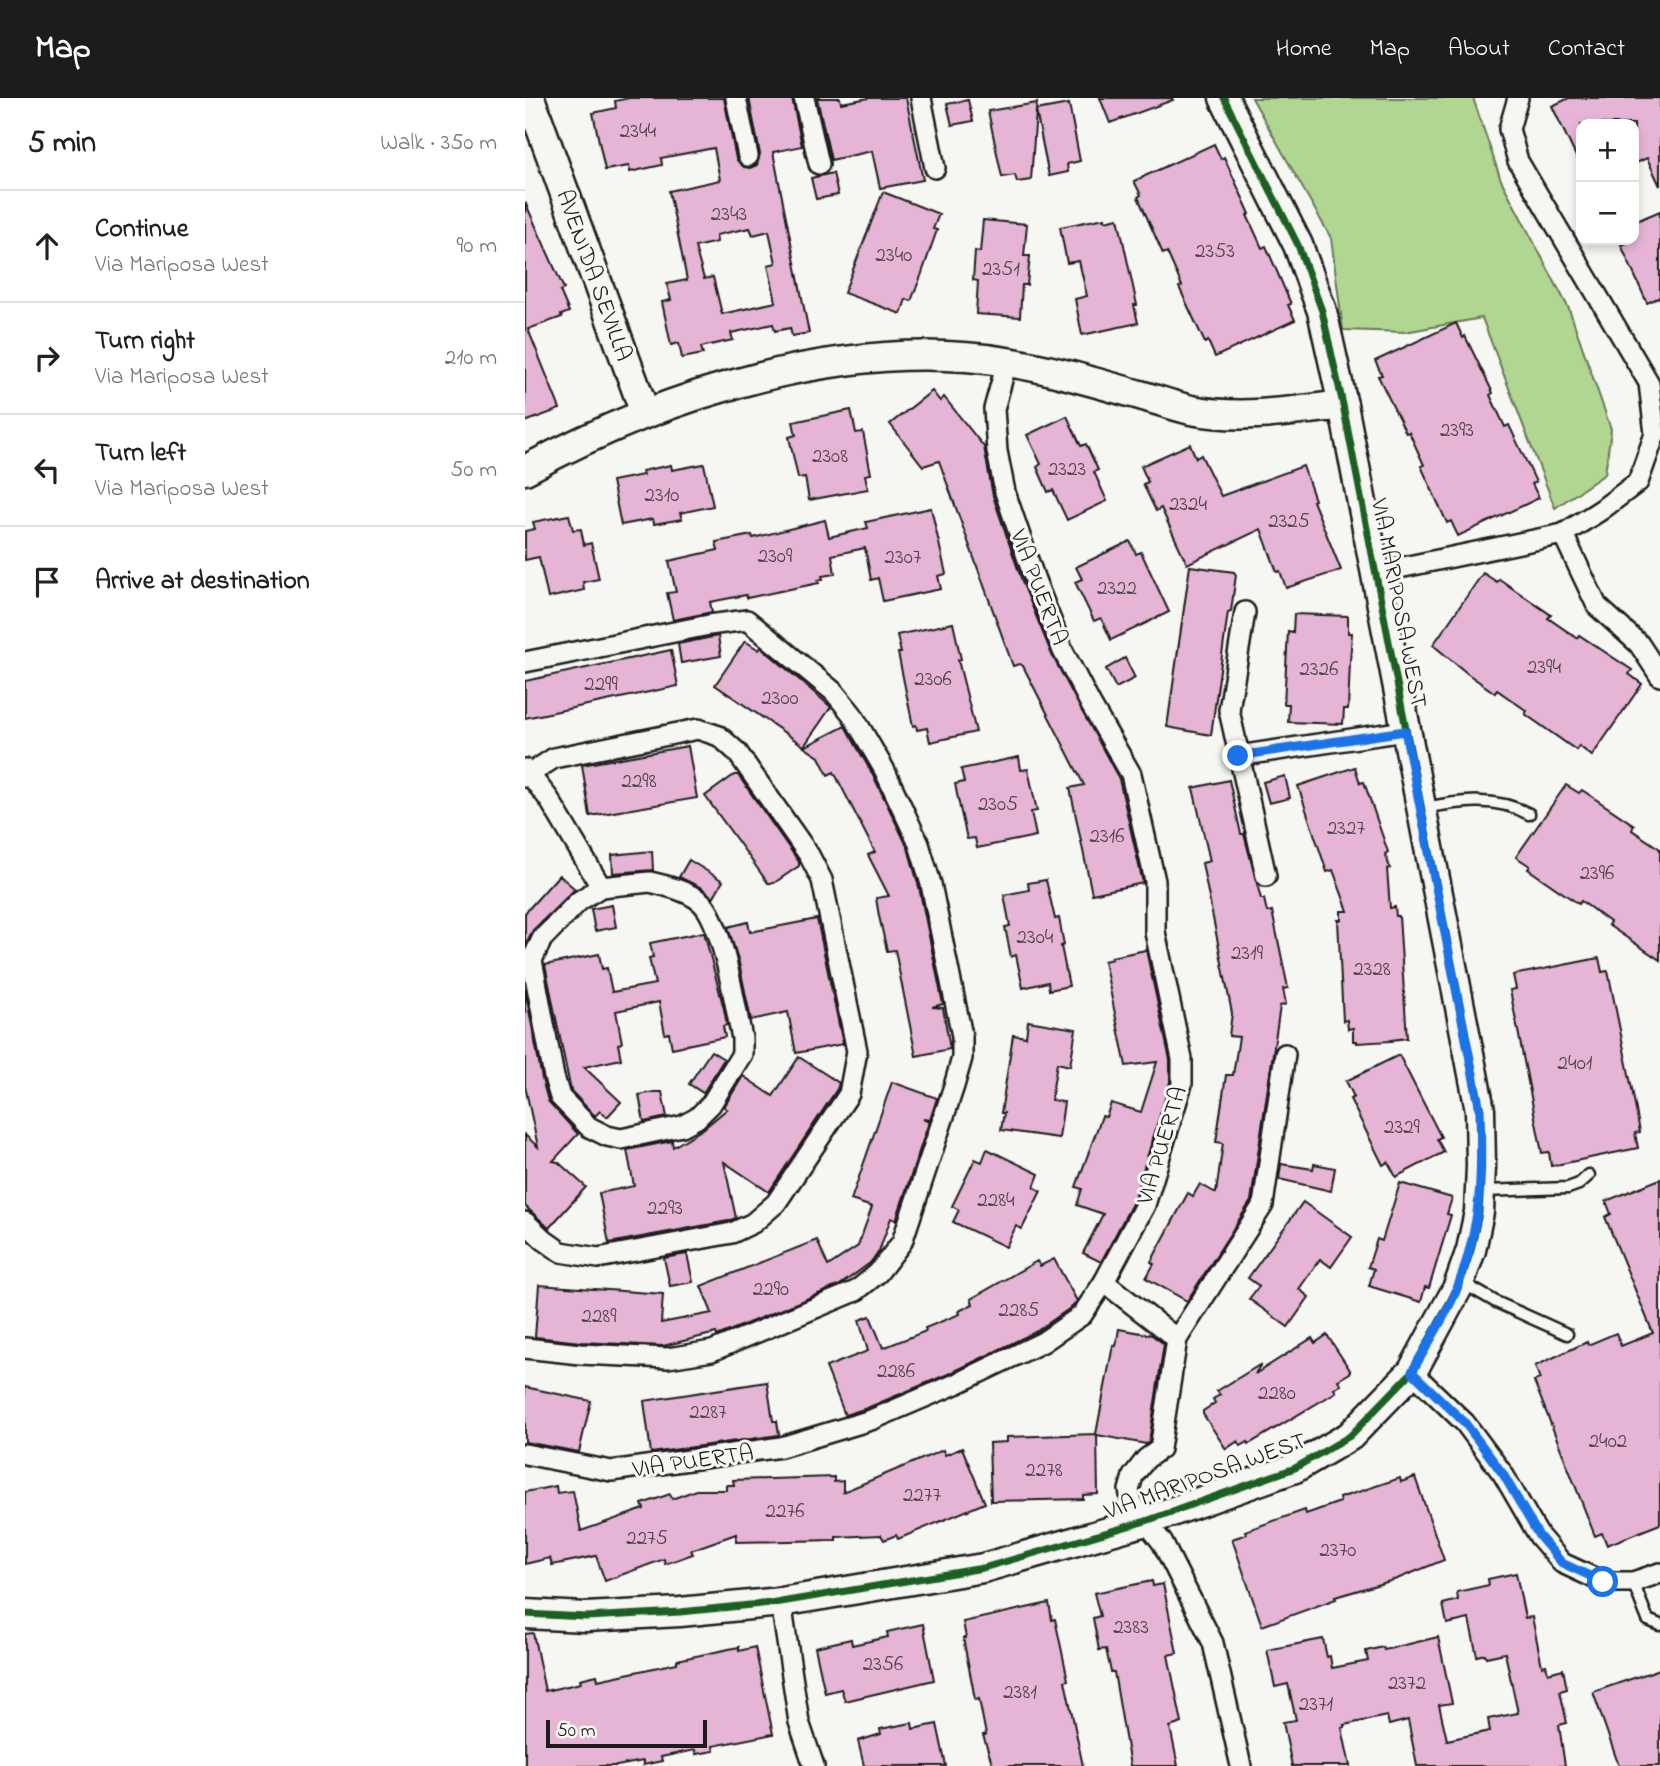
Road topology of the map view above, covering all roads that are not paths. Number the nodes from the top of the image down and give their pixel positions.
1 (530, 98) edge
2 (736, 98) edge
3 (804, 98) edge
4 (921, 98) edge
5 (1224, 98) edge
6 (1518, 98) edge
7 (748, 156) dead end
8 (819, 164) dead end
9 (935, 168) dead end
10 (1007, 362) junction
11 (1343, 405) junction
12 (645, 413) junction
13 (1656, 441) edge
14 (525, 470) edge
15 (1563, 534) junction
16 (1375, 573) junction
17 (1245, 612) dead end
18 (525, 662) edge
19 (1660, 677) edge
20 (1405, 731) junction
21 (1238, 756) junction
22 (526, 773) edge
23 (1421, 809) junction
24 (1529, 814) dead end
25 (1266, 876) dead end
26 (601, 887) junction
27 (1285, 1054) dead end
28 (1589, 1175) dead end
29 (1480, 1191) junction
30 (525, 1222) edge
31 (1460, 1281) junction
32 (1104, 1282) junction
33 (1567, 1334) dead end
34 (1177, 1339) junction
35 (525, 1348) edge
36 (1412, 1372) junction
37 (525, 1454) edge
38 (1146, 1521) junction
39 (1660, 1573) edge
40 (1633, 1582) junction
41 (781, 1602) junction
42 (525, 1614) edge
43 (1660, 1625) edge
44 (814, 1766) edge
45 (1241, 1766) edge

1 - 12 street, AVENIDA SEVILLA
2 - 7 street
3 - 8 street
4 - 9 street
5 - 11 street, VIA MARIPOSA WEST
6 - 13 street, VIA MARIPOSA WEST
10 - 11 street
10 - 12 street
10 - 32 street, VIA PUERTA
11 - 16 street, VIA MARIPOSA WEST
12 - 14 street
13 - 15 street, VIA MARIPOSA WEST
15 - 16 street, VIA MARIPOSA WEST
15 - 19 street
16 - 20 street, VIA MARIPOSA WEST
17 - 21 street
18 - 35 street
20 - 21 street, VIA MARIPOSA WEST
20 - 23 street, VIA MARIPOSA WEST
21 - 25 street
22 - 26 street
22 - 30 street
23 - 24 lane
23 - 29 street, VIA MARIPOSA WEST
26 - 26 street
27 - 34 street
28 - 29 lane
29 - 31 street, VIA MARIPOSA WEST
31 - 33 lane
31 - 36 street, VIA MARIPOSA WEST
32 - 34 street
32 - 37 street, VIA PUERTA
34 - 38 street, VIA MARIPOSA WEST
36 - 38 street, VIA MARIPOSA WEST
36 - 40 street
38 - 41 street, VIA MARIPOSA WEST
38 - 45 street, VIA MARIPOSA WEST
39 - 40 street
40 - 43 lane
41 - 42 street, VIA MARIPOSA WEST
41 - 44 street

